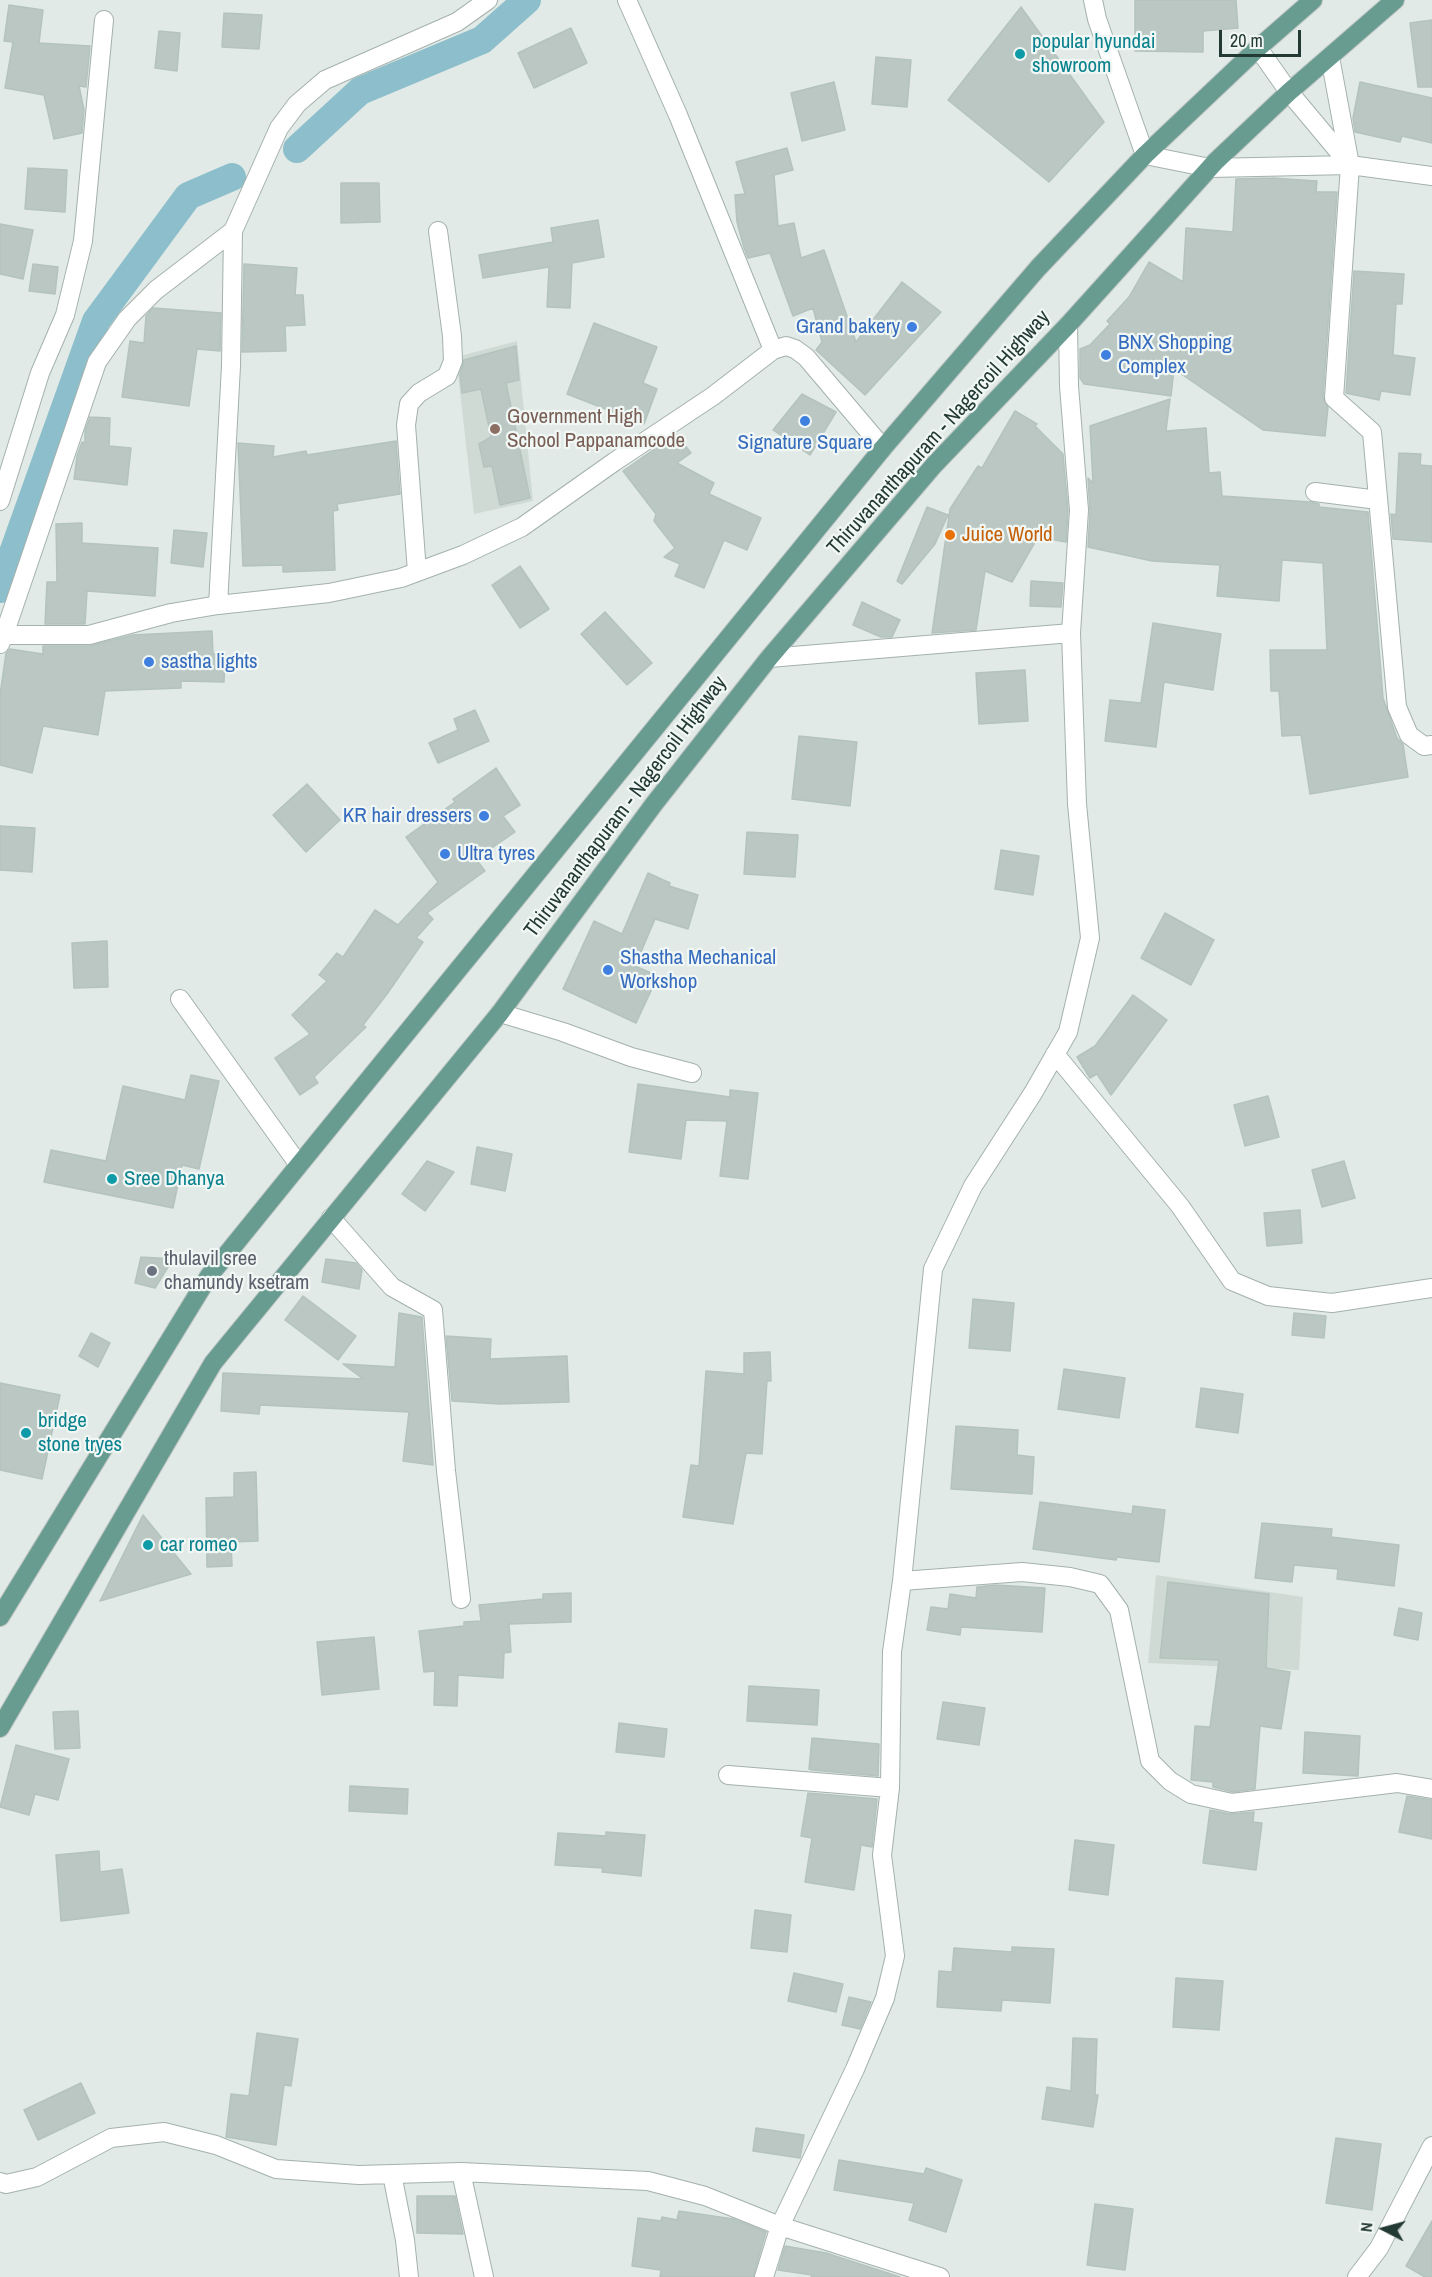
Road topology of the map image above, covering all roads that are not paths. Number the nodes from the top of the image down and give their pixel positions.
1 (488, 0) edge
2 (627, 0) edge
3 (1093, 0) edge
4 (1313, 0) edge
5 (1395, 0) edge
6 (104, 20) dead end
7 (1258, 48) junction
8 (1330, 57) junction
9 (1289, 92) junction
10 (1145, 154) junction
11 (1350, 165) junction
12 (1210, 168) junction
13 (1432, 176) edge
14 (233, 231) junction
15 (438, 231) dead end
16 (1068, 325) junction
17 (773, 350) junction
18 (883, 448) junction
19 (1315, 492) dead end
20 (1378, 500) junction
21 (0, 501) edge
22 (417, 572) junction
23 (218, 605) junction
24 (1071, 633) junction
25 (2, 639) edge
26 (769, 658) junction
27 (1432, 745) edge
28 (180, 999) dead end
29 (500, 1013) junction
30 (1055, 1054) junction
31 (692, 1073) dead end
32 (299, 1165) junction
33 (331, 1218) junction
34 (1432, 1288) edge
35 (902, 1581) junction
36 (461, 1599) dead end
37 (0, 1617) edge
38 (0, 1728) edge
39 (728, 1775) dead end
40 (890, 1788) junction
41 (1432, 1789) edge
42 (1432, 2146) edge
43 (461, 2172) junction
44 (392, 2174) junction
45 (0, 2182) edge
46 (780, 2226) junction
47 (409, 2277) edge
48 (484, 2277) edge
49 (764, 2277) edge
50 (940, 2277) edge
51 (1357, 2277) edge

1 - 14 street
2 - 17 street
3 - 10 street
4 - 7 main road, Thiruvananthapuram - Nagercoil Highway
5 - 8 main road, Thiruvananthapuram - Nagercoil Highway
6 - 21 street
7 - 9 street
7 - 10 main road, Thiruvananthapuram - Nagercoil Highway
8 - 9 main road, Thiruvananthapuram - Nagercoil Highway
8 - 11 street
9 - 11 street
9 - 12 main road, Thiruvananthapuram - Nagercoil Highway
10 - 12 street
10 - 18 main road, Thiruvananthapuram - Nagercoil Highway
11 - 12 street
11 - 13 street
11 - 20 street
12 - 16 main road, Thiruvananthapuram - Nagercoil Highway
14 - 23 street
14 - 25 street
15 - 22 street
16 - 24 street
16 - 26 main road, Thiruvananthapuram - Nagercoil Highway
17 - 18 street
17 - 22 street
18 - 32 main road, Thiruvananthapuram - Nagercoil Highway
19 - 20 street
20 - 27 street
22 - 23 street
23 - 25 street
24 - 26 street
24 - 30 street
26 - 29 main road, Thiruvananthapuram - Nagercoil Highway
28 - 32 street
29 - 31 street
29 - 33 main road, Thiruvananthapuram - Nagercoil Highway
30 - 34 street
30 - 35 street
32 - 37 main road, Thiruvananthapuram - Nagercoil Highway
33 - 36 street
33 - 38 main road, Thiruvananthapuram - Nagercoil Highway
35 - 40 street
35 - 41 street
39 - 40 street
40 - 46 street
42 - 51 street
43 - 44 street
43 - 46 street
43 - 48 street
44 - 45 street
44 - 47 street
46 - 49 street
46 - 50 street

